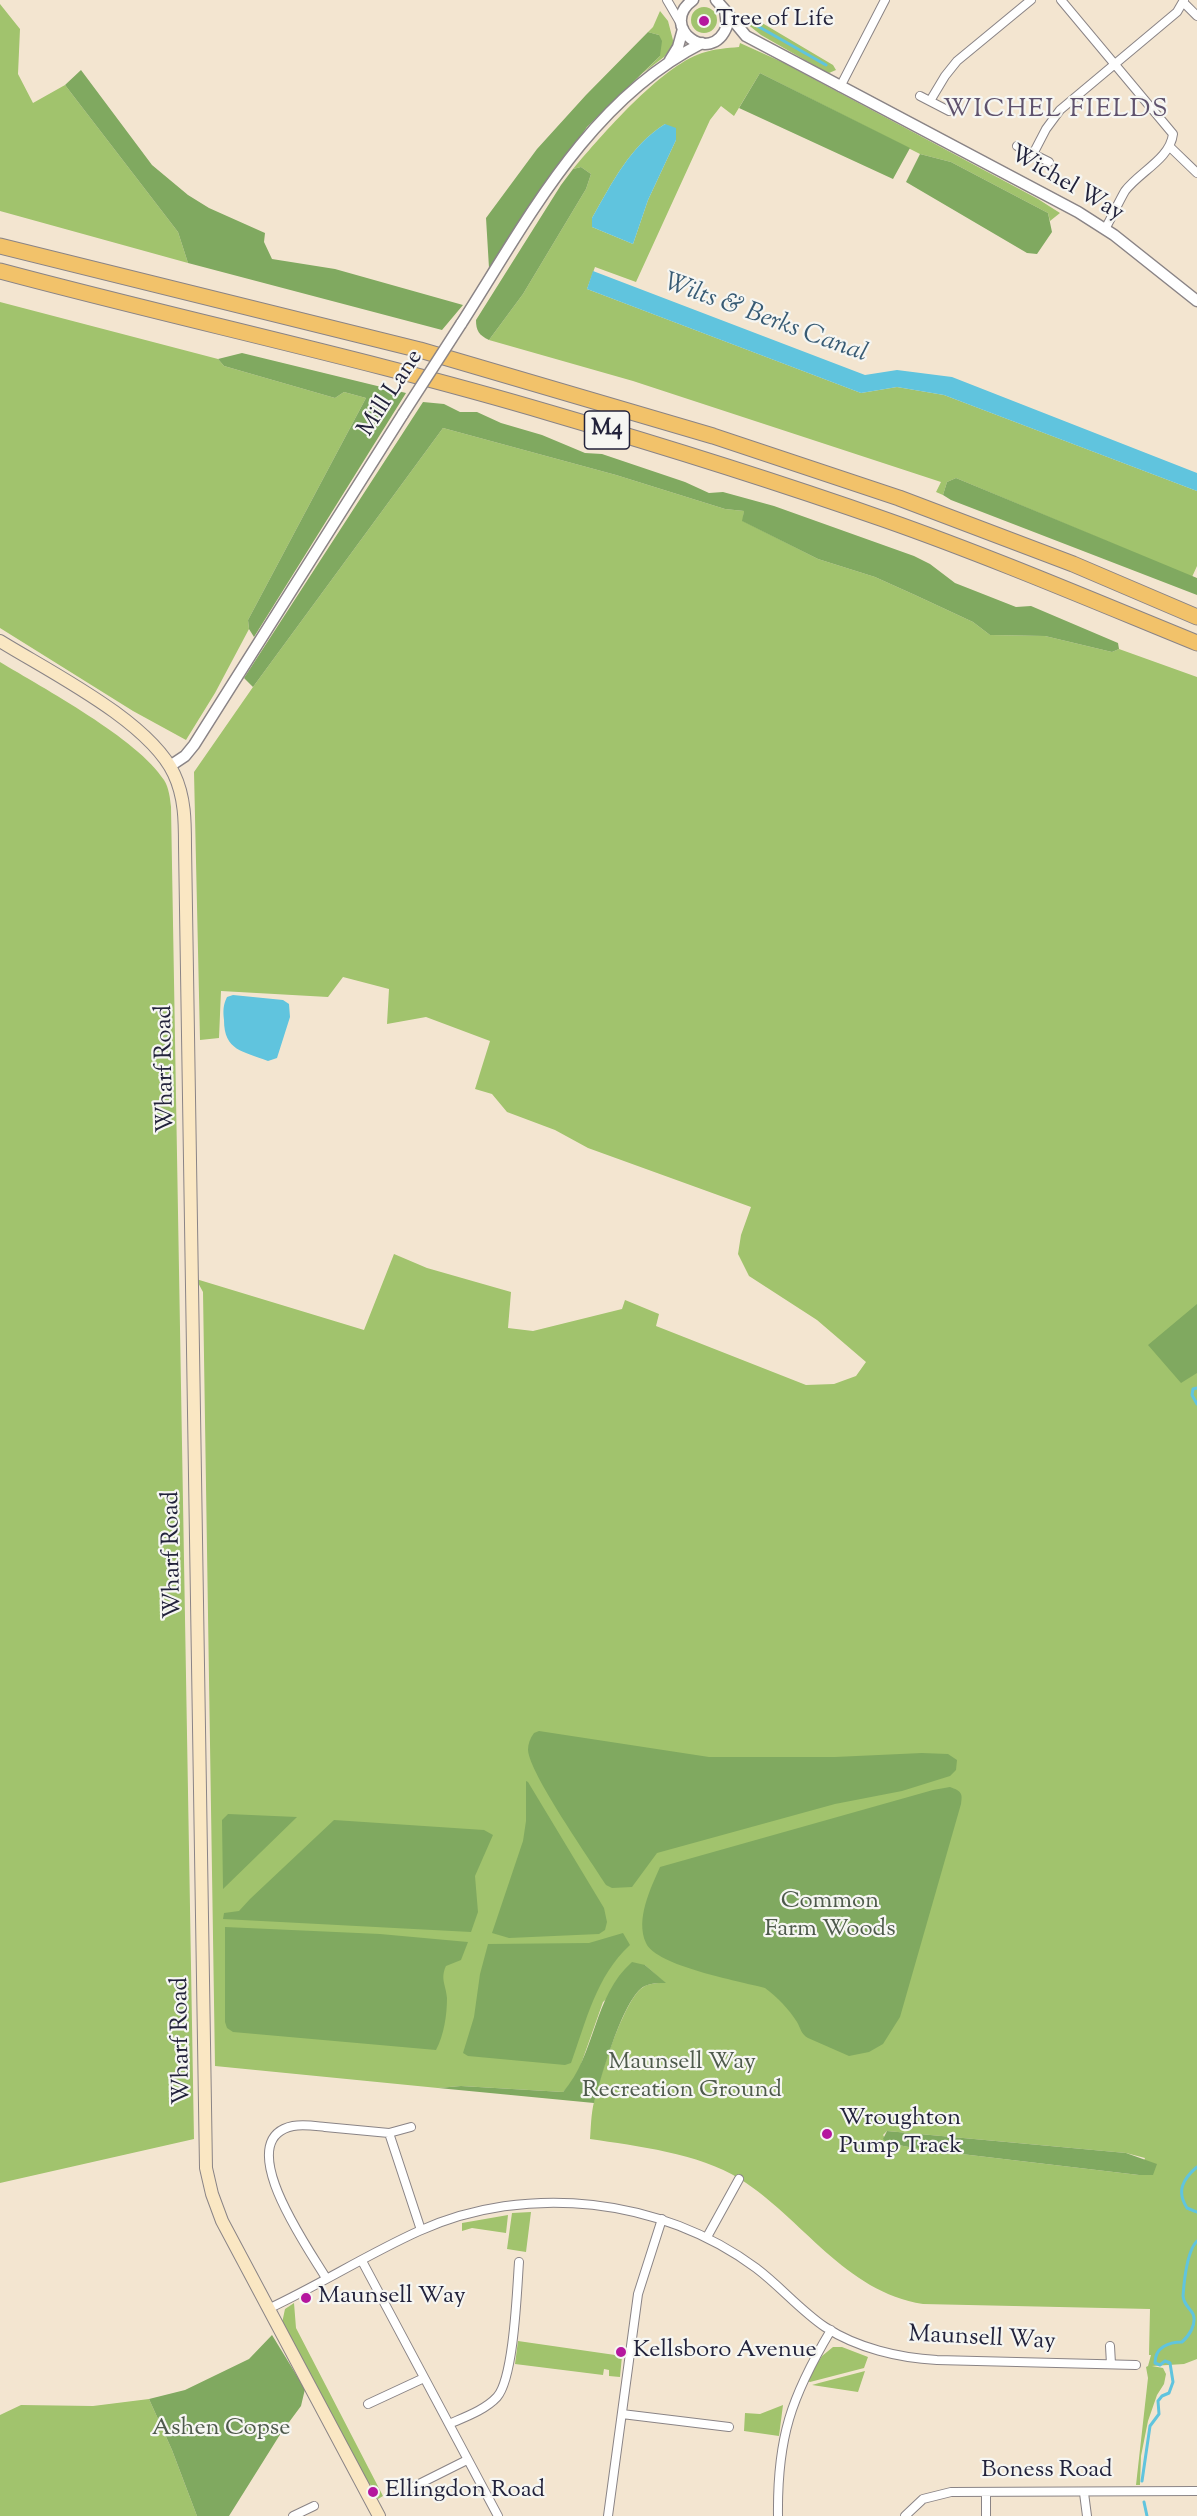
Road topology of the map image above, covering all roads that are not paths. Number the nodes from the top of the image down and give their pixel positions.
1 (666, 0) edge
2 (693, 0) edge
3 (716, 0) edge
4 (730, 0) edge
5 (885, 0) edge
6 (1031, 0) edge
7 (1061, 0) edge
8 (1184, 1) edge
9 (726, 12) junction
10 (1197, 16) edge
11 (682, 27) junction
12 (746, 36) junction
13 (719, 39) junction
14 (702, 44) junction
15 (669, 60) junction
16 (1115, 64) junction
17 (840, 87) junction
18 (920, 96) dead end
19 (930, 101) junction
20 (949, 111) dead end
21 (1017, 146) dead end
22 (1170, 147) junction
23 (1033, 154) junction
24 (1049, 162) dead end
25 (1197, 172) edge
26 (1105, 229) junction
27 (0, 246) edge
28 (0, 271) edge
29 (1197, 301) edge
30 (1197, 617) edge
31 (0, 641) edge
32 (1197, 643) edge
33 (170, 766) junction
34 (411, 2127) dead end
35 (389, 2133) junction
36 (739, 2179) dead end
37 (662, 2220) junction
38 (421, 2230) junction
39 (707, 2237) junction
40 (362, 2260) junction
41 (519, 2262) dead end
42 (326, 2278) junction
43 (270, 2308) junction
44 (831, 2330) junction
45 (1110, 2346) dead end
46 (1111, 2364) junction
47 (1136, 2365) dead end
48 (424, 2378) junction
49 (368, 2404) dead end
50 (622, 2414) junction
51 (449, 2424) junction
52 (729, 2427) dead end
53 (467, 2460) junction
54 (411, 2488) dead end
55 (1197, 2491) edge
56 (986, 2493) junction
57 (1084, 2493) junction
58 (314, 2505) dead end
59 (293, 2516) edge
60 (379, 2516) edge
61 (498, 2516) edge
62 (608, 2516) edge
63 (778, 2516) edge
64 (904, 2516) edge
65 (986, 2516) edge
66 (1087, 2516) edge

1 - 11 street
2 - 11 street, Mill Lane
3 - 9 street
4 - 9 street
5 - 17 street
6 - 19 street
7 - 16 street
8 - 10 street
8 - 16 street
9 - 12 street, Wichel Way
9 - 13 street
11 - 14 street
11 - 15 street, Mill Lane
12 - 13 street
12 - 17 street, Wichel Way
13 - 14 street, Mill Lane
14 - 15 street, Mill Lane
15 - 33 street, Mill Lane, bridge
16 - 22 street
16 - 23 street
17 - 26 street, Wichel Way
18 - 19 street
19 - 20 street
21 - 23 street
22 - 25 street
22 - 26 street
23 - 24 street
26 - 29 street, Wichel Way
27 - 30 highway, M4
28 - 32 highway, M4
31 - 33 main road, Wharf Road
33 - 43 main road, Wharf Road
34 - 35 street
35 - 38 street
35 - 42 street
36 - 39 street
37 - 38 street, Maunsell Way
37 - 39 street, Maunsell Way
37 - 50 street
38 - 40 street, Maunsell Way
39 - 44 street, Maunsell Way
40 - 42 street, Maunsell Way
40 - 48 street
41 - 51 street
42 - 43 street, Maunsell Way
43 - 60 main road, Wharf Road
44 - 46 street, Maunsell Way
44 - 63 street
45 - 46 street
46 - 47 street, Maunsell Way
48 - 49 street
48 - 51 street
50 - 52 street
50 - 62 street
51 - 53 street
53 - 54 street
53 - 61 street
55 - 57 street, Boness Road
56 - 57 street, Boness Road
56 - 64 street, Boness Road
56 - 65 street
57 - 66 street
58 - 59 street

